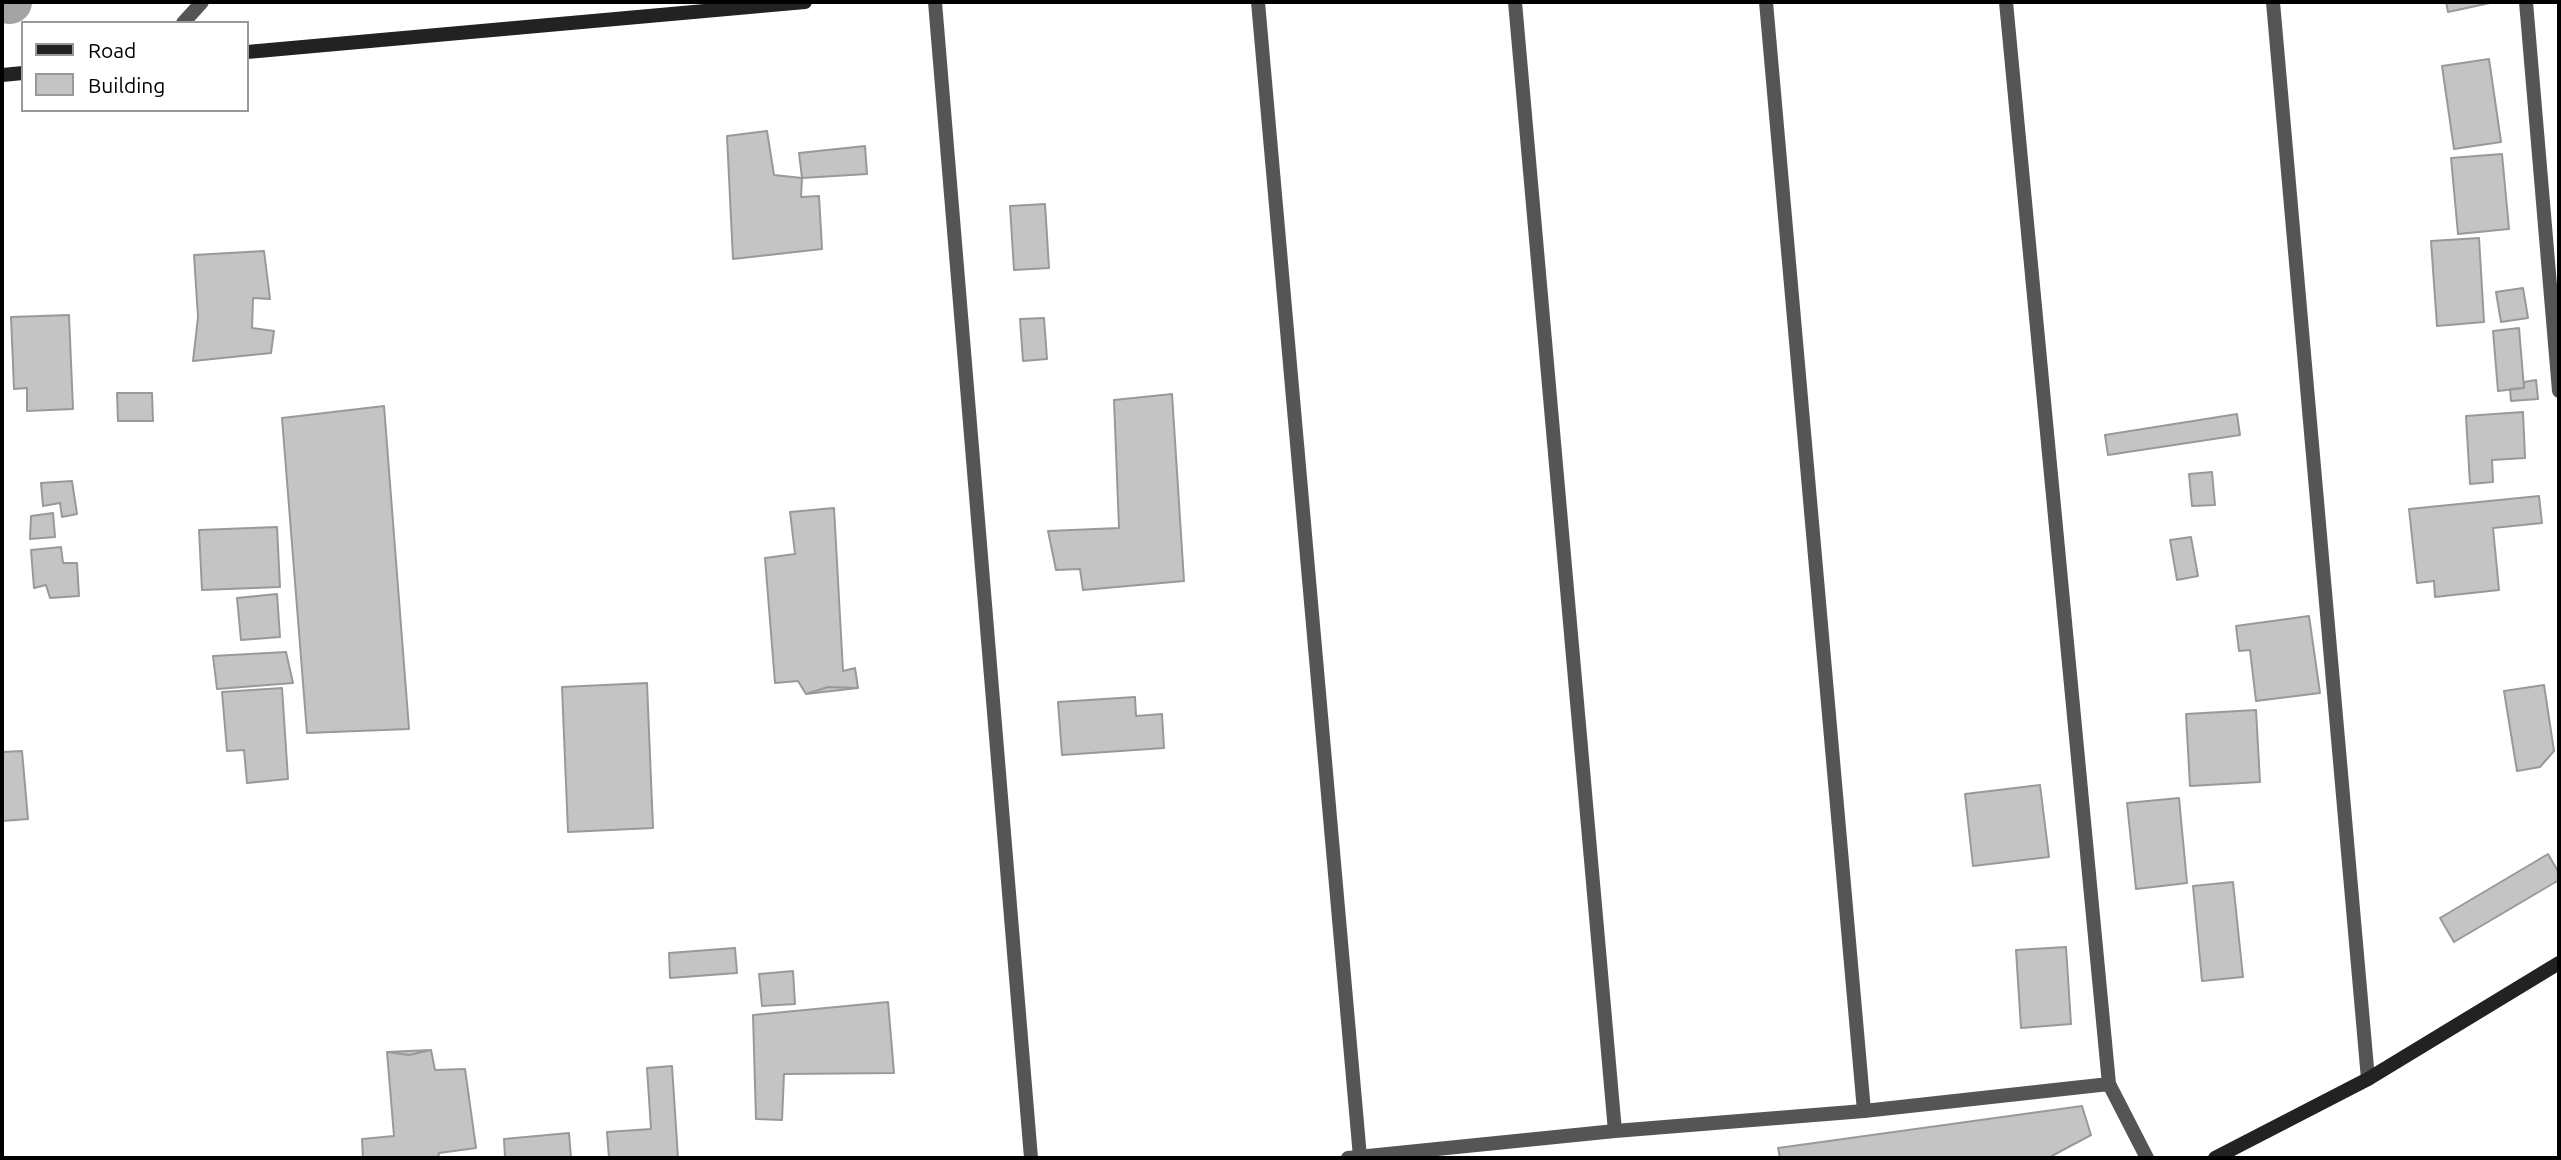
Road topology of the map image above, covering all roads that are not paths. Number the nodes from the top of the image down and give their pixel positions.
1 (202, 2) edge
2 (805, 2) edge
3 (935, 2) edge
4 (1258, 2) edge
5 (1515, 2) edge
6 (1766, 2) edge
7 (2006, 2) edge
8 (2273, 2) edge
9 (2526, 2) edge
10 (185, 21) edge
11 (248, 52) edge
12 (21, 73) edge
13 (2, 75) edge
14 (2559, 391) edge
15 (2559, 963) edge
16 (2368, 1079) junction
17 (2109, 1084) junction
18 (1864, 1111) junction
19 (1615, 1131) junction
20 (1031, 1158) edge
21 (1354, 1158) edge
22 (2147, 1158) edge
23 (2215, 1158) edge

1 - 10 street
2 - 11 street
3 - 20 street
4 - 21 street
5 - 19 street
6 - 18 street
7 - 17 street
8 - 16 street
9 - 14 street
12 - 13 street
15 - 16 street
16 - 23 street
17 - 18 street
17 - 22 street
18 - 19 street
19 - 21 street

